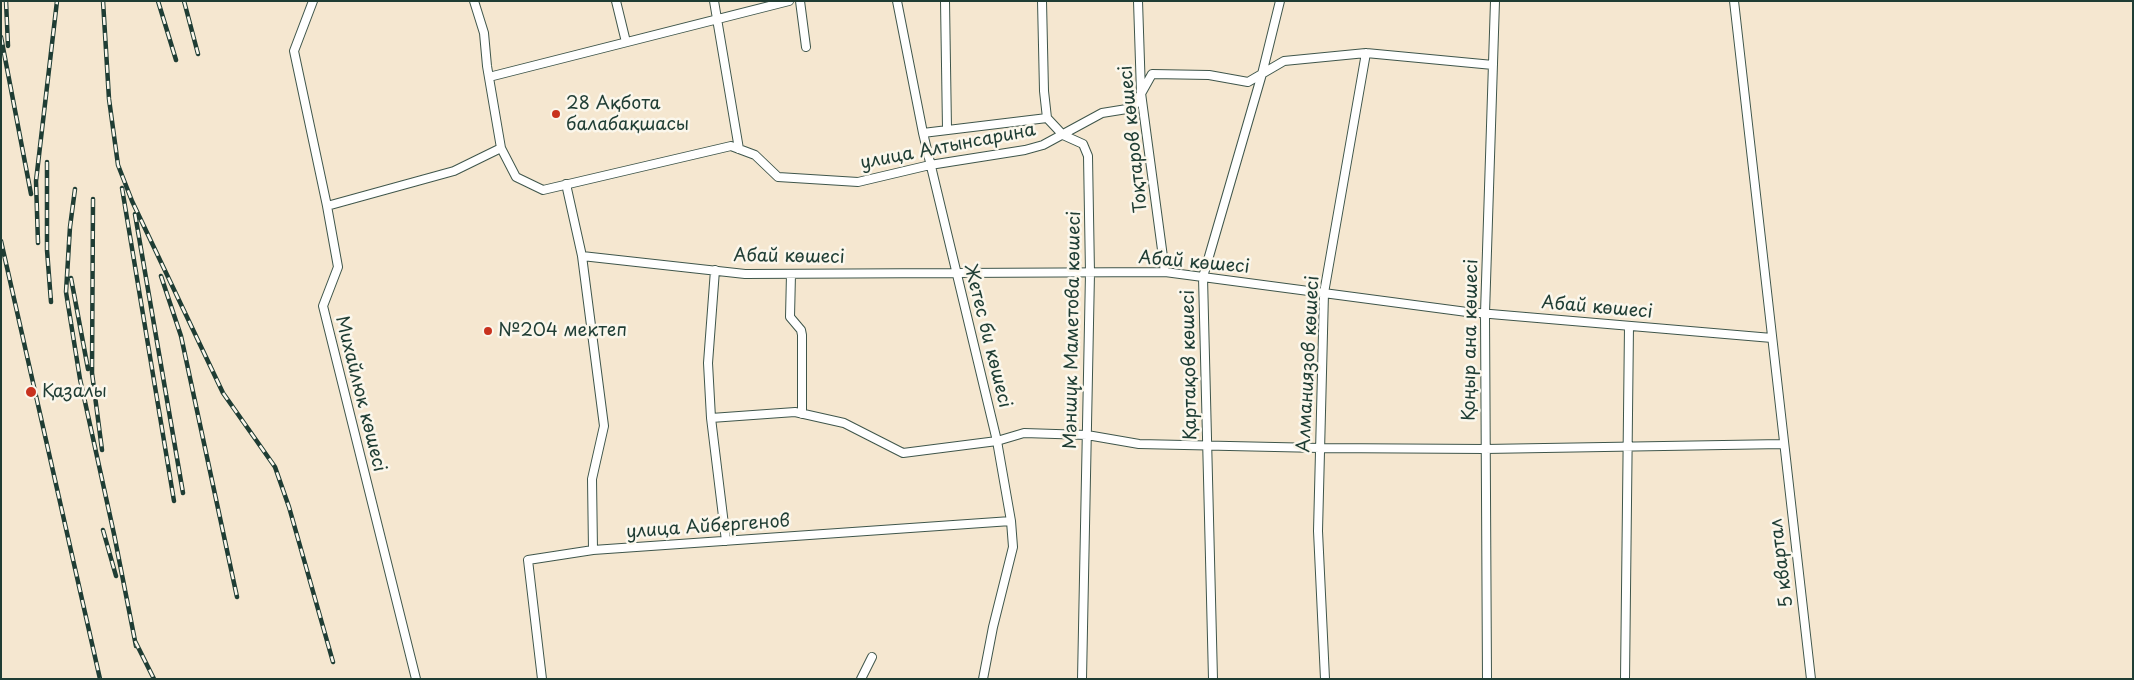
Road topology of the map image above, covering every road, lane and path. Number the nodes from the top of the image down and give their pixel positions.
1 (313, 1) edge
2 (474, 1) edge
3 (616, 1) edge
4 (714, 1) edge
5 (789, 1) edge
6 (800, 1) edge
7 (896, 1) edge
8 (945, 1) edge
9 (1042, 1) edge
10 (1138, 1) edge
11 (1280, 1) edge
12 (1495, 1) edge
13 (1734, 1) edge
14 (717, 19) junction
15 (626, 42) junction
16 (806, 46) dead end
17 (1366, 53) junction
18 (1493, 65) junction
19 (1262, 74) junction
20 (489, 78) junction
21 (1141, 93) junction
22 (1047, 118) junction
23 (946, 129) junction
24 (923, 133) junction
25 (1063, 135) junction
26 (501, 148) junction
27 (739, 149) junction
28 (930, 165) junction
29 (566, 184) junction
30 (327, 206) junction
31 (582, 256) junction
32 (715, 270) junction
33 (1165, 272) junction
34 (956, 273) junction
35 (1090, 273) junction
36 (791, 274) junction
37 (1203, 277) junction
38 (1324, 293) junction
39 (1485, 312) junction
40 (1629, 326) junction
41 (1772, 338) junction
42 (802, 414) junction
43 (711, 418) junction
44 (1087, 435) junction
45 (997, 441) junction
46 (1783, 444) junction
47 (1207, 446) junction
48 (1626, 446) junction
49 (1320, 448) junction
50 (1485, 449) junction
51 (1011, 521) junction
52 (726, 541) junction
53 (593, 550) junction
54 (872, 658) dead end
55 (416, 679) edge
56 (542, 679) edge
57 (861, 679) edge
58 (983, 679) edge
59 (1082, 679) edge
60 (1213, 679) edge
61 (1325, 679) edge
62 (1487, 679) edge
63 (1625, 679) edge
64 (1811, 679) edge

1 - 30 street, Михайлюк көшесі
2 - 20 street, улица Алтынсарина
3 - 15 street
4 - 14 street
5 - 14 street
6 - 16 street
7 - 24 street, Жетес би көшесі
8 - 23 street
9 - 22 street
10 - 21 street, Тоқтаров көшесі
11 - 19 street, Қартақов көшесі
12 - 18 street, Қоңыр ана көшесі
13 - 41 street, 5 квартал
14 - 15 street
14 - 27 street
15 - 20 street
17 - 18 street, улица Алтынсарина
17 - 19 street, улица Алтынсарина
17 - 38 street, Алманиязов көшесі
18 - 39 street, Қоңыр ана көшесі
19 - 21 street, улица Алтынсарина
19 - 37 street, Қартақов көшесі
20 - 26 street, улица Алтынсарина
21 - 25 street, улица Алтынсарина
21 - 33 street, Тоқтаров көшесі
22 - 23 street
22 - 25 street, Мәншүк Маметова көшесі
23 - 24 street
24 - 28 street, Жетес би көшесі
25 - 28 street, улица Алтынсарина
25 - 35 street, Мәншүк Маметова көшесі
26 - 29 street, улица Алтынсарина
26 - 30 street
27 - 28 street, улица Алтынсарина
27 - 29 street, улица Алтынсарина
28 - 34 street, Жетес би көшесі
29 - 31 street
30 - 55 street, Михайлюк көшесі
31 - 32 street, Абай көшесі
31 - 53 street
32 - 36 street, Абай көшесі
32 - 43 street
33 - 35 street, Абай көшесі
33 - 37 street, Абай көшесі
34 - 35 street, Абай көшесі
34 - 36 street, Абай көшесі
34 - 45 street, Жетес би көшесі
35 - 44 street, Мәншүк Маметова көшесі
36 - 42 street
37 - 38 street, Абай көшесі
37 - 47 street, Қартақов көшесі
38 - 39 street, Абай көшесі
38 - 49 street, Алманиязов көшесі
39 - 40 street, Абай көшесі
39 - 50 street, Қоңыр ана көшесі
40 - 41 street, Абай көшесі
40 - 48 street
41 - 46 street, 5 квартал
42 - 43 street
42 - 45 street
43 - 52 street
44 - 45 street
44 - 47 street
44 - 59 street, Мәншүк Маметова көшесі
45 - 51 street, Жетес би көшесі
46 - 48 street
46 - 64 street, 5 квартал
47 - 49 street
47 - 60 street, Қартақов көшесі
48 - 50 street
48 - 63 street
49 - 50 street
49 - 61 street, Алманиязов көшесі
50 - 62 street, Қоңыр ана көшесі
51 - 52 street, улица Айбергенов
51 - 58 street, Жетес би көшесі
52 - 53 street, улица Айбергенов
53 - 56 street, улица Айбергенов
54 - 57 street

